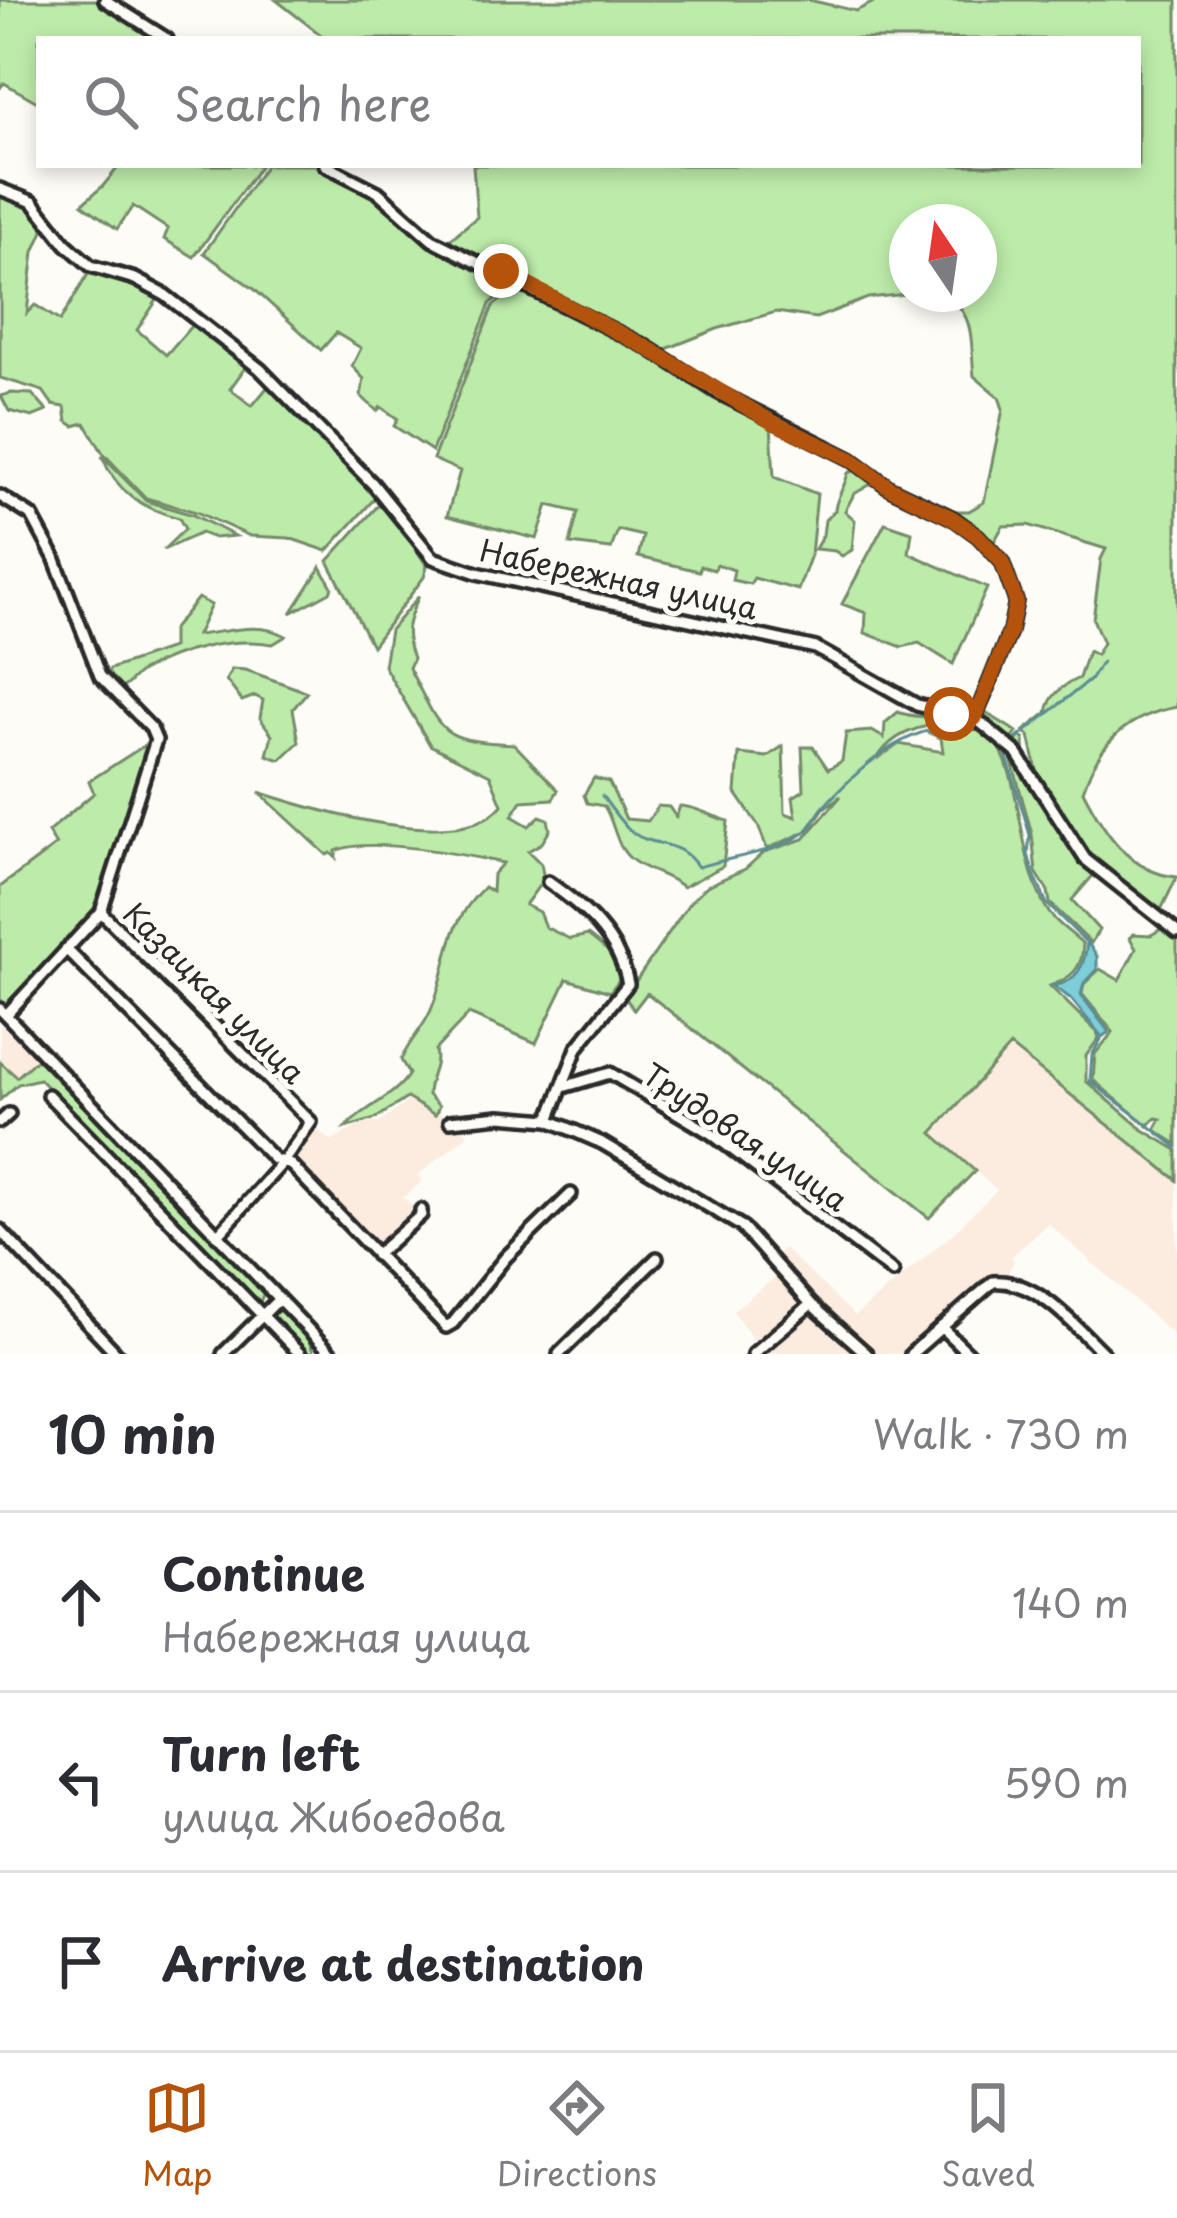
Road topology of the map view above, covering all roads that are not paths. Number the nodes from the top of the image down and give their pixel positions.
1 (105, 0) edge
2 (162, 36) edge
3 (331, 168) edge
4 (0, 189) edge
5 (0, 496) edge
6 (978, 720) junction
7 (548, 882) dead end
8 (100, 913) junction
9 (1177, 932) edge
10 (66, 950) junction
11 (3, 1012) edge
12 (563, 1087) junction
13 (48, 1095) dead end
14 (549, 1120) junction
15 (450, 1121) dead end
16 (283, 1162) junction
17 (571, 1194) dead end
18 (421, 1210) dead end
19 (0, 1230) edge
20 (218, 1236) junction
21 (376, 1255) junction
22 (657, 1258) dead end
23 (892, 1272) dead end
24 (278, 1300) junction
25 (811, 1304) junction
26 (263, 1314) junction
27 (941, 1327) junction
28 (117, 1354) edge
29 (223, 1354) edge
30 (300, 1354) edge
31 (332, 1354) edge
32 (559, 1354) edge
33 (753, 1354) edge
34 (867, 1354) edge
35 (911, 1354) edge
36 (969, 1354) edge
37 (1104, 1354) edge

1 - 2 street
3 - 6 street
4 - 6 street, Набережная улица
5 - 8 street
6 - 9 street
7 - 12 street
8 - 10 street
8 - 16 street, Казацкая улица
10 - 11 street
10 - 16 street
11 - 20 street
12 - 14 street
12 - 23 street, Трудовая улица
13 - 26 street
14 - 15 street
14 - 25 street
16 - 20 street, Казацкая улица
16 - 21 street
17 - 21 street
18 - 21 street
19 - 28 street
20 - 24 street
22 - 32 street
24 - 26 street
24 - 31 street
25 - 33 street
25 - 34 street
26 - 29 street
26 - 30 street
27 - 35 street
27 - 36 street
27 - 37 street

